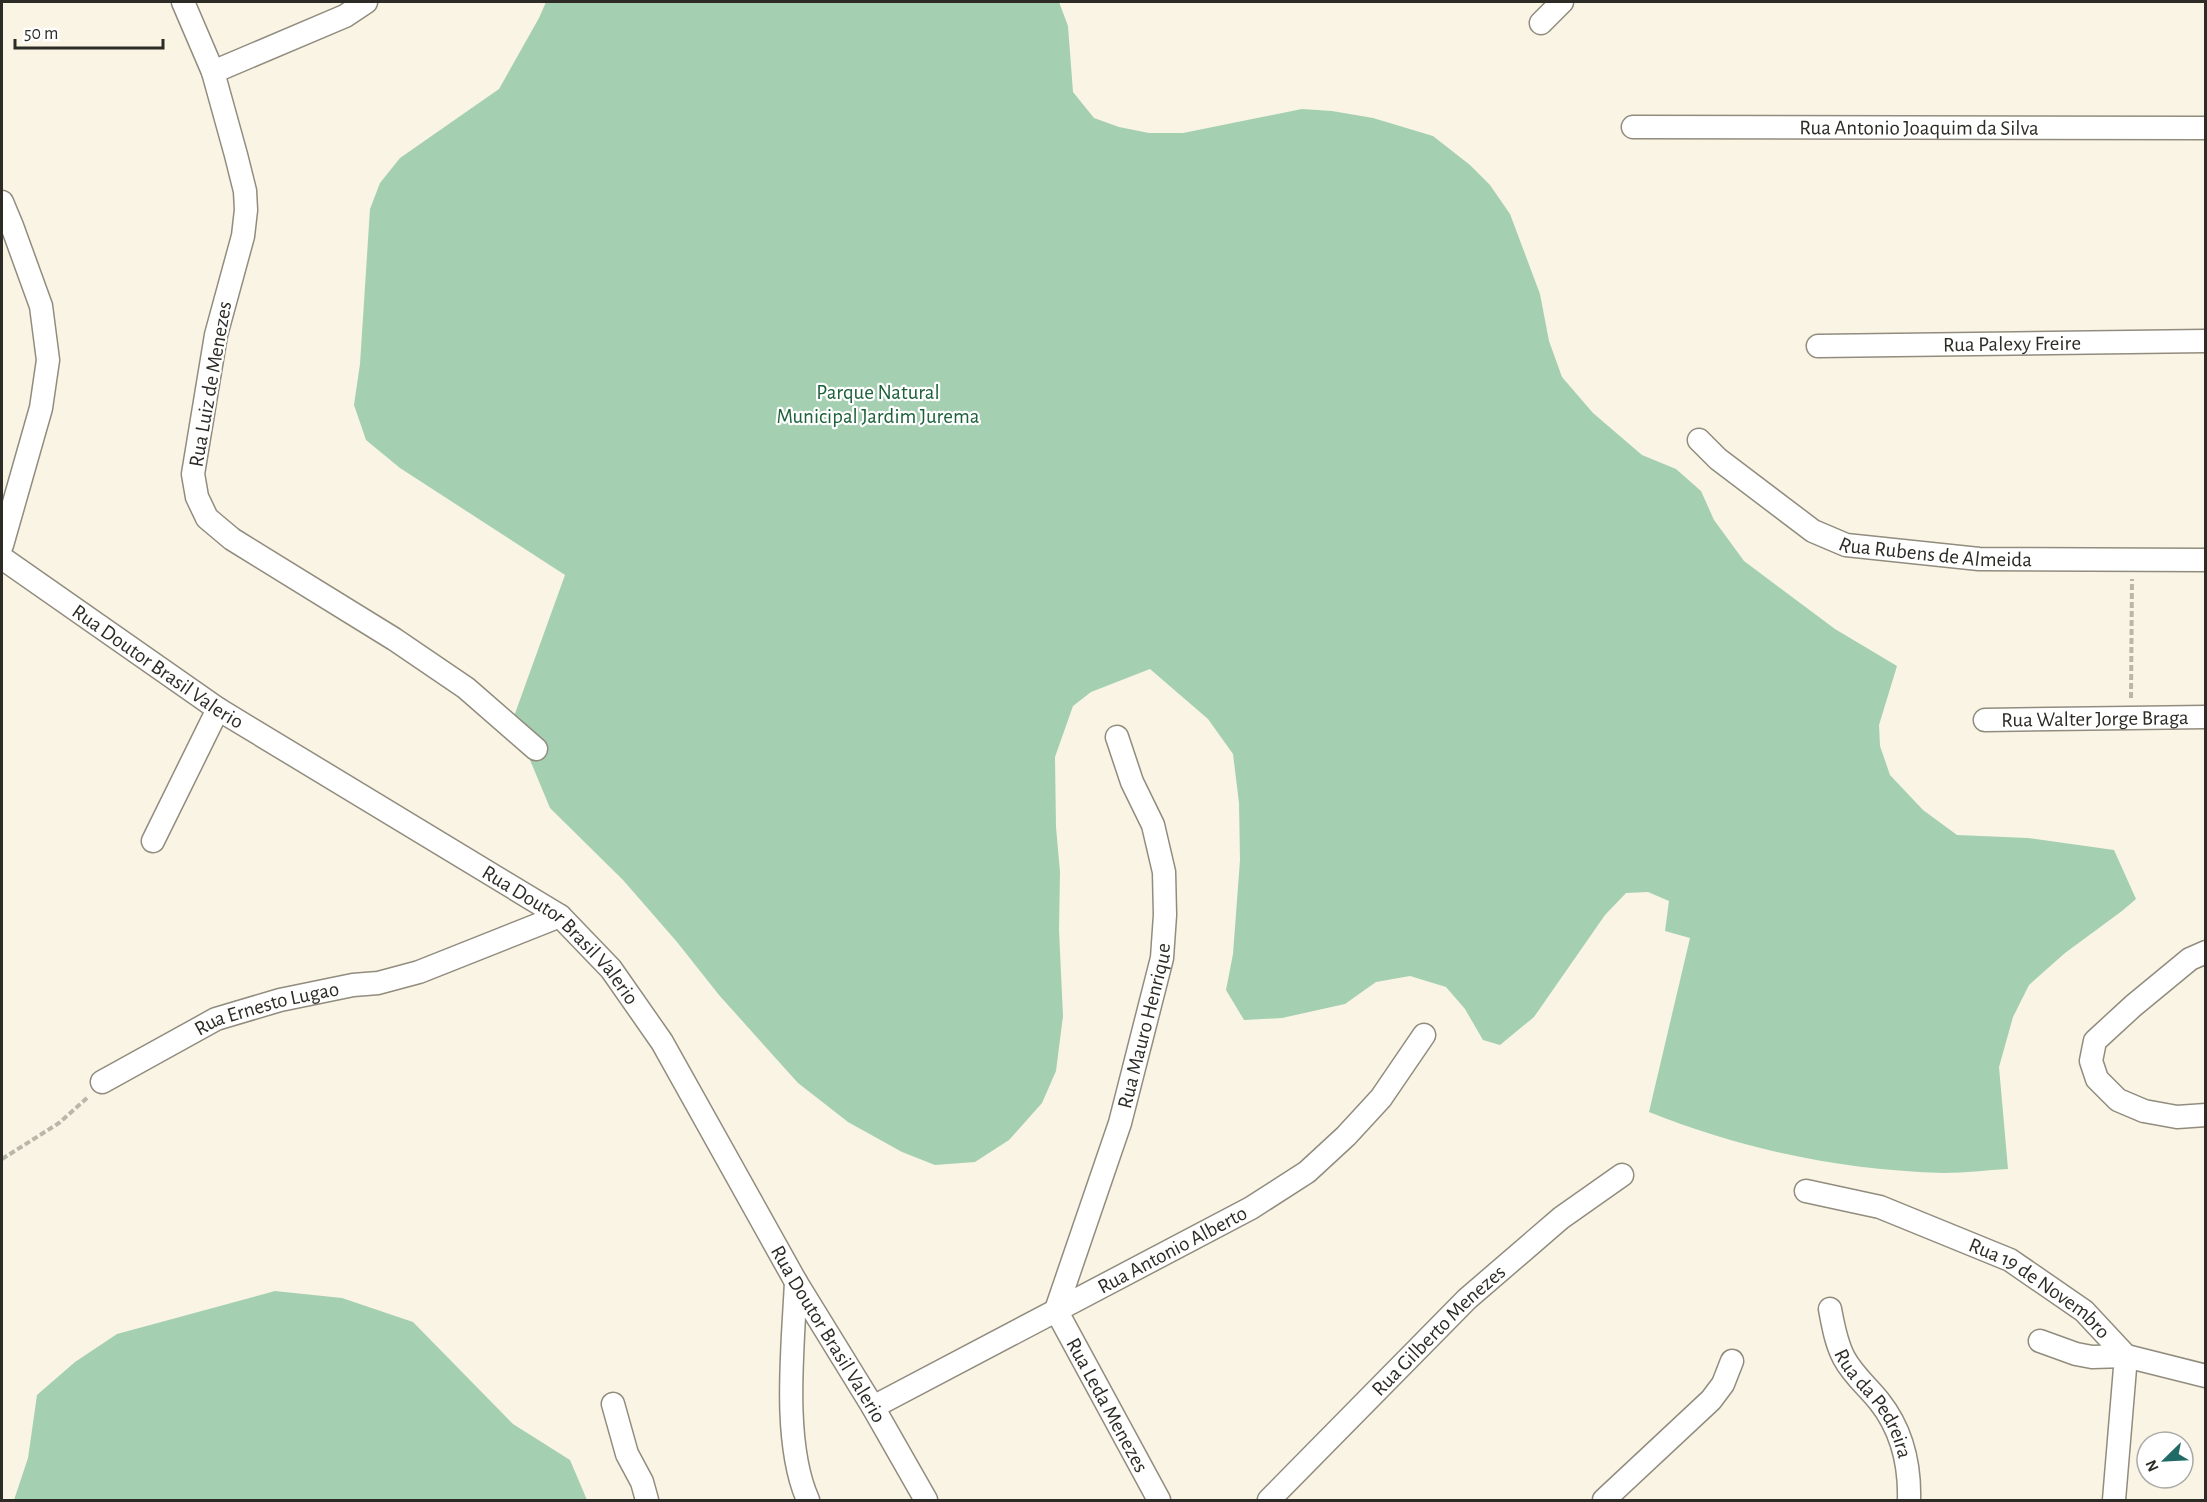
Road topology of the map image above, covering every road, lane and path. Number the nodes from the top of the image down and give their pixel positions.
1 (183, 2) edge
2 (366, 2) edge
3 (1562, 2) edge
4 (1540, 23) dead end
5 (213, 72) junction
6 (1633, 127) dead end
7 (2205, 128) edge
8 (2, 202) edge
9 (2205, 341) edge
10 (1818, 346) dead end
11 (1699, 440) dead end
12 (2, 545) edge
13 (2, 558) edge
14 (2205, 560) edge
15 (2132, 561) junction
16 (218, 709) junction
17 (2205, 717) edge
18 (2131, 719) junction
19 (1985, 720) dead end
20 (1117, 737) dead end
21 (536, 749) dead end
22 (153, 841) dead end
23 (560, 916) junction
24 (2205, 952) edge
25 (1424, 1035) dead end
26 (102, 1082) joint
27 (2205, 1114) edge
28 (2, 1159) edge
29 (1622, 1175) dead end
30 (1806, 1191) dead end
31 (796, 1282) junction
32 (1830, 1309) dead end
33 (1056, 1310) junction
34 (2040, 1341) dead end
35 (2126, 1356) junction
36 (1732, 1361) dead end
37 (2205, 1376) edge
38 (613, 1404) dead end
39 (873, 1407) junction
40 (647, 1500) edge
41 (808, 1500) edge
42 (926, 1500) edge
43 (1159, 1500) edge
44 (1269, 1500) edge
45 (1604, 1500) edge
46 (1909, 1500) edge
47 (2114, 1500) edge

1 - 5 street, Rua Luiz de Menezes
2 - 5 street
3 - 4 street
5 - 21 street, Rua Luiz de Menezes
6 - 7 street, Rua Antonio Joaquim da Silva
8 - 12 street
9 - 10 street, Rua Palexy Freire
11 - 15 street, Rua Rubens de Almeida
13 - 16 street, Rua Doutor Brasil Valerio
14 - 15 street, Rua Rubens de Almeida
15 - 18 path
16 - 22 street
16 - 23 street, Rua Doutor Brasil Valerio
17 - 18 street, Rua Walter Jorge Braga
18 - 19 street, Rua Walter Jorge Braga
20 - 33 street, Rua Mauro Henrique
23 - 26 street, Rua Ernesto Lugao
23 - 31 street, Rua Doutor Brasil Valerio
24 - 27 street
25 - 33 street, Rua Antonio Alberto
26 - 28 path
29 - 44 street, Rua Gilberto Menezes
30 - 35 street, Rua 19 de Novembro
31 - 39 street, Rua Doutor Brasil Valerio
31 - 41 street
32 - 46 street, Rua da Pedreira
33 - 39 street, Rua Antonio Alberto
33 - 43 street, Rua Leda Menezes
34 - 35 street
35 - 37 street
35 - 47 street, Rua 19 de Novembro
36 - 45 street
38 - 40 street
39 - 42 street, Rua Doutor Brasil Valerio

